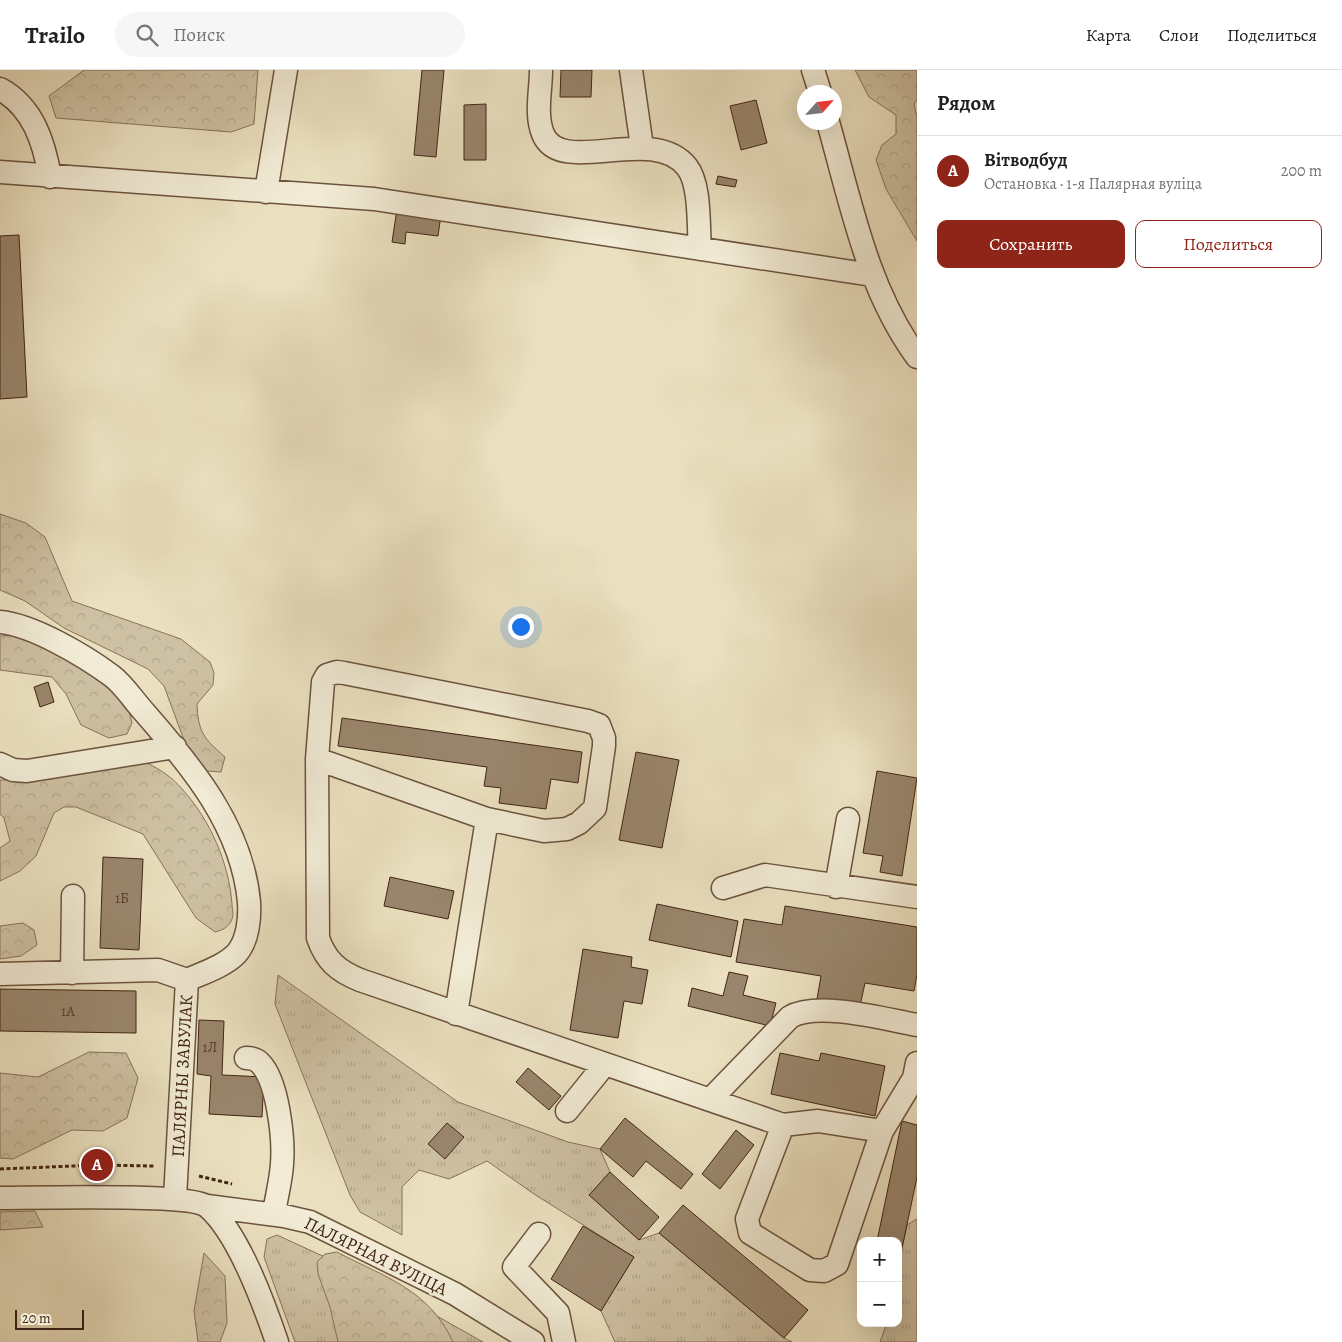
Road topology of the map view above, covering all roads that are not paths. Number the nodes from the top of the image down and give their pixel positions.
1 (286, 70) edge
2 (541, 70) edge
3 (631, 70) edge
4 (814, 70) edge
5 (818, 85) edge
6 (0, 89) edge
7 (830, 130) edge
8 (642, 147) junction
9 (0, 172) edge
10 (50, 177) junction
11 (266, 192) junction
12 (700, 249) junction
13 (872, 275) junction
14 (917, 357) edge
15 (0, 622) edge
16 (175, 747) junction
17 (317, 759) junction
18 (0, 764) edge
19 (487, 819) junction
20 (848, 819) dead end
21 (836, 887) junction
22 (723, 888) dead end
23 (72, 896) dead end
24 (917, 897) edge
25 (72, 973) junction
26 (0, 974) edge
27 (187, 980) junction
28 (456, 1014) junction
29 (917, 1025) edge
30 (246, 1058) dead end
31 (917, 1063) edge
32 (605, 1064) junction
33 (711, 1099) junction
34 (567, 1110) dead end
35 (783, 1125) junction
36 (882, 1131) junction
37 (0, 1198) edge
38 (175, 1198) junction
39 (207, 1206) junction
40 (274, 1214) junction
41 (539, 1234) dead end
42 (277, 1342) edge
43 (533, 1342) edge
44 (564, 1342) edge

1 - 11 street
2 - 8 street
3 - 8 street
4 - 5 street
6 - 10 street
7 - 13 street
8 - 12 street
9 - 10 street
10 - 11 street
11 - 12 street
12 - 13 street
13 - 14 street
15 - 16 street, ПАЛЯРНЫ ЗАВУЛАК
16 - 18 street
16 - 27 street, ПАЛЯРНЫ ЗАВУЛАК
17 - 19 street
17 - 19 street
17 - 28 street
19 - 28 street
20 - 21 street
21 - 22 street
21 - 24 street
23 - 25 street
25 - 26 street
25 - 27 street
27 - 38 street, ПАЛЯРНЫ ЗАВУЛАК
28 - 32 street
29 - 33 street
30 - 40 street
31 - 36 street
32 - 33 street
32 - 34 street
33 - 35 street
35 - 36 street
35 - 36 street
37 - 38 street, ПАЛЯРНАЯ ВУЛІЦА
38 - 39 street, ПАЛЯРНАЯ ВУЛІЦА
39 - 40 street, ПАЛЯРНАЯ ВУЛІЦА
39 - 42 street
40 - 43 street, ПАЛЯРНАЯ ВУЛІЦА
41 - 44 street

